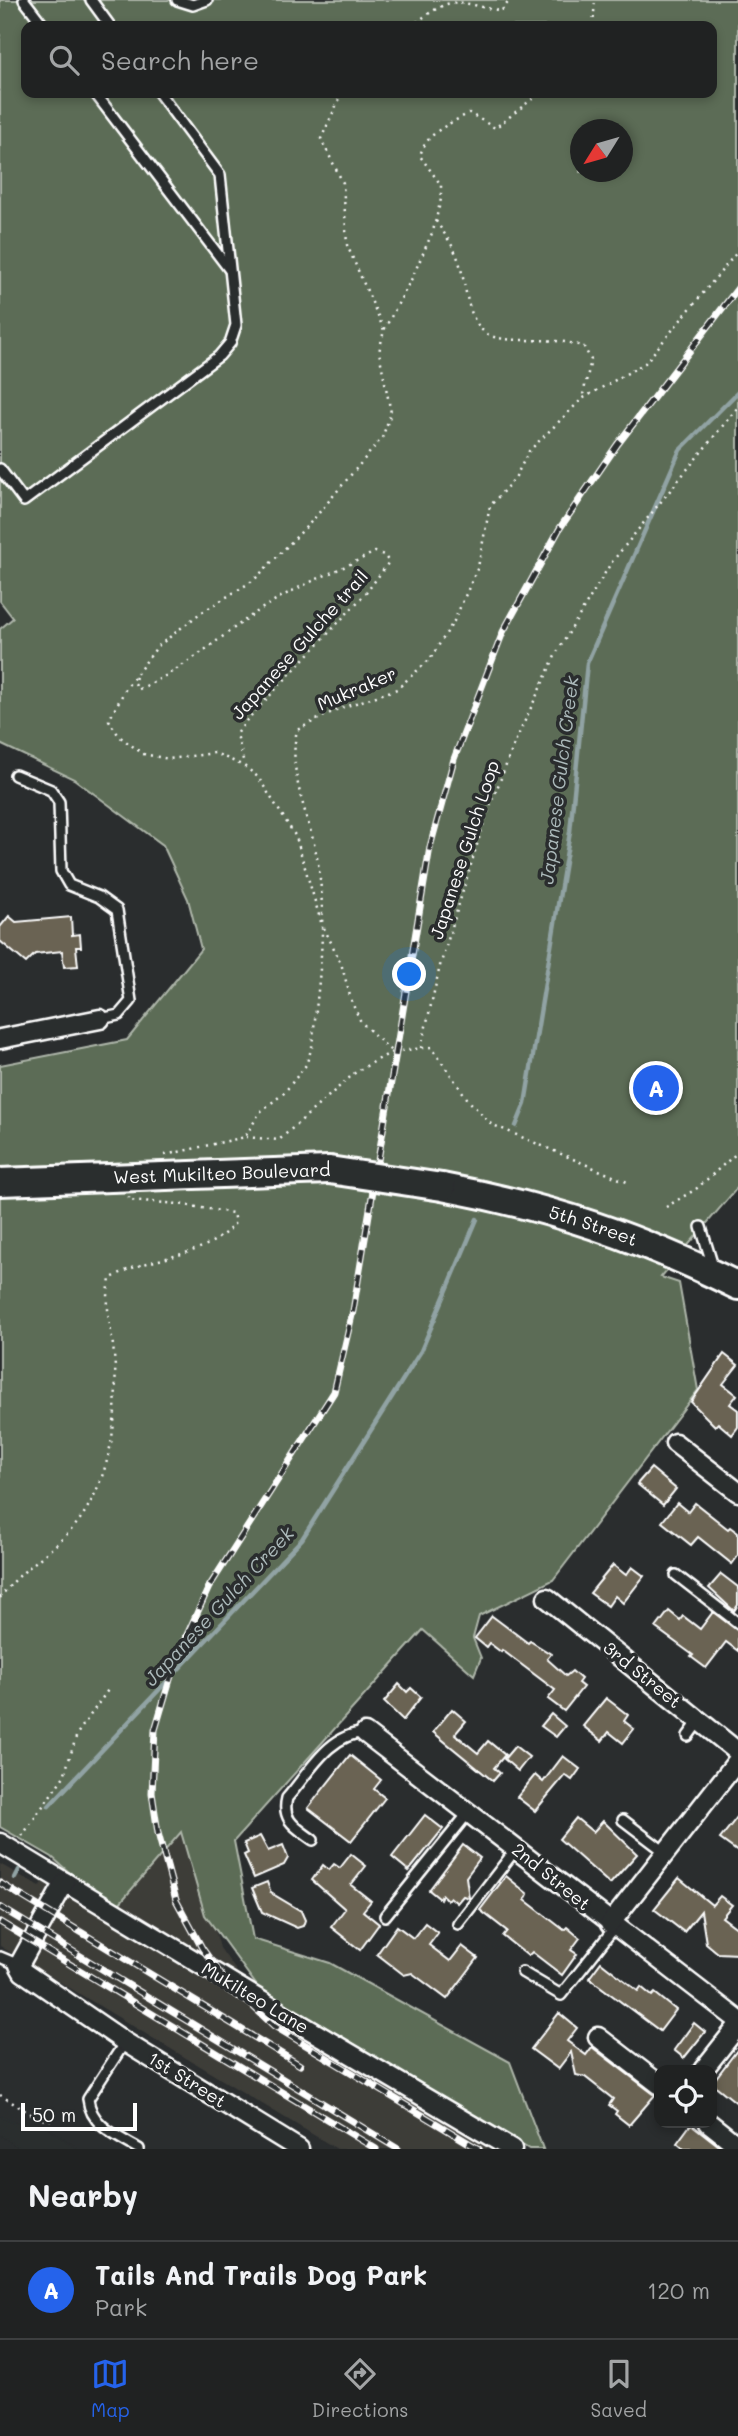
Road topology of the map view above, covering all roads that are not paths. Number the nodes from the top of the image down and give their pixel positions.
1 (24, 0) edge
2 (91, 0) edge
3 (177, 0) edge
4 (207, 0) edge
5 (40, 21) edge
6 (106, 21) edge
7 (99, 98) edge
8 (163, 98) edge
9 (230, 270) junction
10 (0, 469) edge
11 (15, 775) dead end
12 (100, 1019) joint
13 (0, 1039) edge
14 (0, 1182) edge
15 (442, 1187) joint
16 (702, 1227) dead end
17 (727, 1280) edge
18 (675, 1443) dead end
19 (738, 1492) edge
20 (676, 1575) dead end
21 (547, 1598) dead end
22 (738, 1623) edge
23 (699, 1721) junction
24 (365, 1733) joint
25 (688, 1736) dead end
26 (738, 1752) edge
27 (738, 1760) edge
28 (469, 1812) junction
29 (623, 1820) dead end
30 (313, 1840) dead end
31 (5, 1846) edge
32 (516, 1849) junction
33 (665, 1852) junction
34 (65, 1882) junction
35 (385, 1916) dead end
36 (458, 1924) dead end
37 (613, 1925) junction
38 (0, 1957) edge
39 (19, 1965) junction
40 (522, 1972) dead end
41 (738, 2020) edge
42 (738, 2026) edge
43 (598, 2038) dead end
44 (125, 2042) junction
45 (707, 2065) edge
46 (654, 2080) edge
47 (715, 2128) edge
48 (738, 2147) edge
49 (139, 2149) edge
50 (299, 2149) edge
51 (512, 2149) edge

1 - 5 lane
2 - 6 lane
3 - 4 lane
7 - 9 lane
8 - 9 lane
9 - 10 lane
11 - 12 lane
12 - 13 street
14 - 15 main road, West Mukilteo Boulevard, bridge
15 - 17 main road, 5th Street
16 - 17 lane
18 - 19 street
20 - 22 lane
21 - 23 street, 3rd Street
23 - 25 lane
23 - 26 street, 3rd Street
24 - 28 street, 2nd Street
24 - 30 lane
27 - 33 street
28 - 32 street, 2nd Street
28 - 35 lane
29 - 33 lane
31 - 34 street, Mukilteo Lane
32 - 36 lane
32 - 37 street, 2nd Street
33 - 37 street
34 - 39 street
34 - 51 street, Mukilteo Lane
37 - 40 lane
37 - 41 street, 2nd Street
38 - 39 lane
39 - 44 street, 1st Street
42 - 45 street
43 - 46 street
44 - 49 lane
44 - 50 street, 1st Street
47 - 48 street

